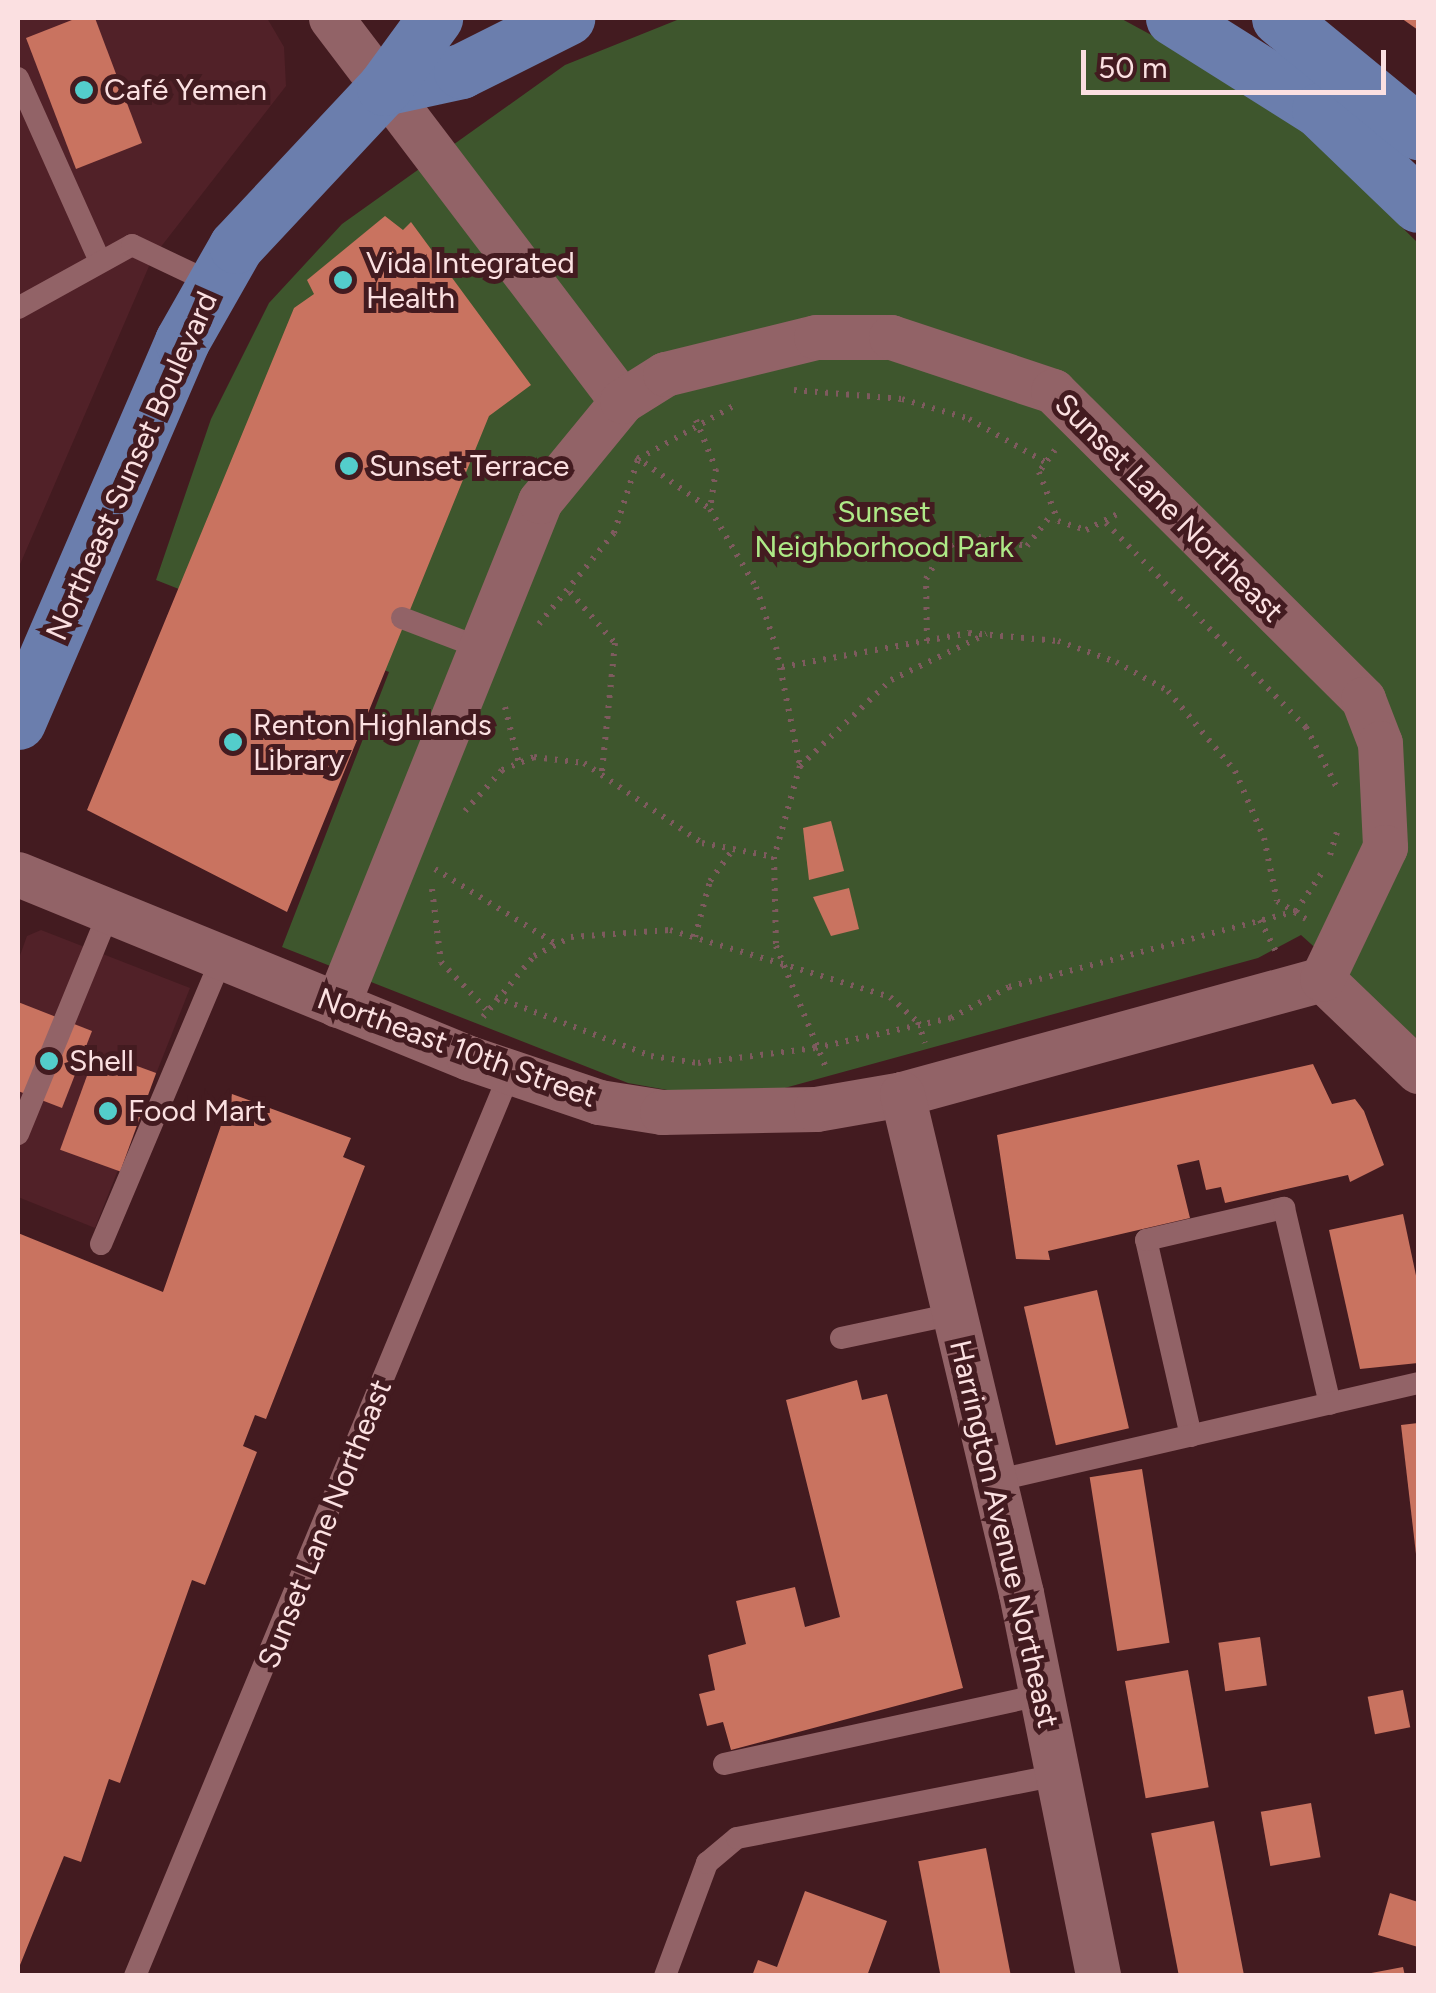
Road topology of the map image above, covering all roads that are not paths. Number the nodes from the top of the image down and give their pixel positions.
1 (331, 18) edge
2 (435, 18) edge
3 (566, 18) edge
4 (1174, 18) edge
5 (1280, 18) edge
6 (18, 78) edge
7 (384, 88) junction
8 (1418, 132) edge
9 (1418, 205) edge
10 (98, 257) junction
11 (214, 284) junction
12 (18, 308) edge
13 (622, 401) junction
14 (402, 618) dead end
15 (481, 648) junction
16 (18, 722) edge
17 (18, 874) edge
18 (109, 912) junction
19 (222, 957) junction
20 (1329, 966) junction
21 (337, 1005) junction
22 (490, 1064) junction
23 (1418, 1071) edge
24 (919, 1088) junction
25 (18, 1134) edge
26 (101, 1244) dead end
27 (954, 1314) junction
28 (842, 1338) dead end
29 (1418, 1383) edge
30 (1330, 1404) junction
31 (1192, 1436) junction
32 (994, 1481) junction
33 (1042, 1695) junction
34 (724, 1764) dead end
35 (1058, 1775) junction
36 (135, 1976) edge
37 (665, 1976) edge
38 (1098, 1976) edge

1 - 7 street
2 - 7 main road, Northeast Sunset Boulevard
3 - 7 main road
4 - 9 main road
5 - 8 main road
6 - 10 lane
7 - 11 main road, Northeast Sunset Boulevard
7 - 13 street
10 - 11 lane
10 - 12 lane
11 - 16 main road, Northeast Sunset Boulevard
13 - 15 street, Sunset Lane Northeast
13 - 20 street, Sunset Lane Northeast
14 - 15 lane
15 - 21 street, Sunset Lane Northeast
17 - 18 street, Northeast 10th Street
18 - 19 street, Northeast 10th Street
18 - 25 lane
19 - 21 street, Northeast 10th Street
19 - 26 lane
20 - 23 street
20 - 24 street, Northeast 10th Street
21 - 22 street, Northeast 10th Street
22 - 24 street, Northeast 10th Street
22 - 36 lane, Sunset Lane Northeast
24 - 27 street, Harrington Avenue Northeast
27 - 28 lane
27 - 32 street, Harrington Avenue Northeast
29 - 30 lane
30 - 31 lane
30 - 31 lane
31 - 32 lane
32 - 33 street, Harrington Avenue Northeast
33 - 34 lane
33 - 35 street, Harrington Avenue Northeast
35 - 37 lane
35 - 38 street, Harrington Avenue Northeast

